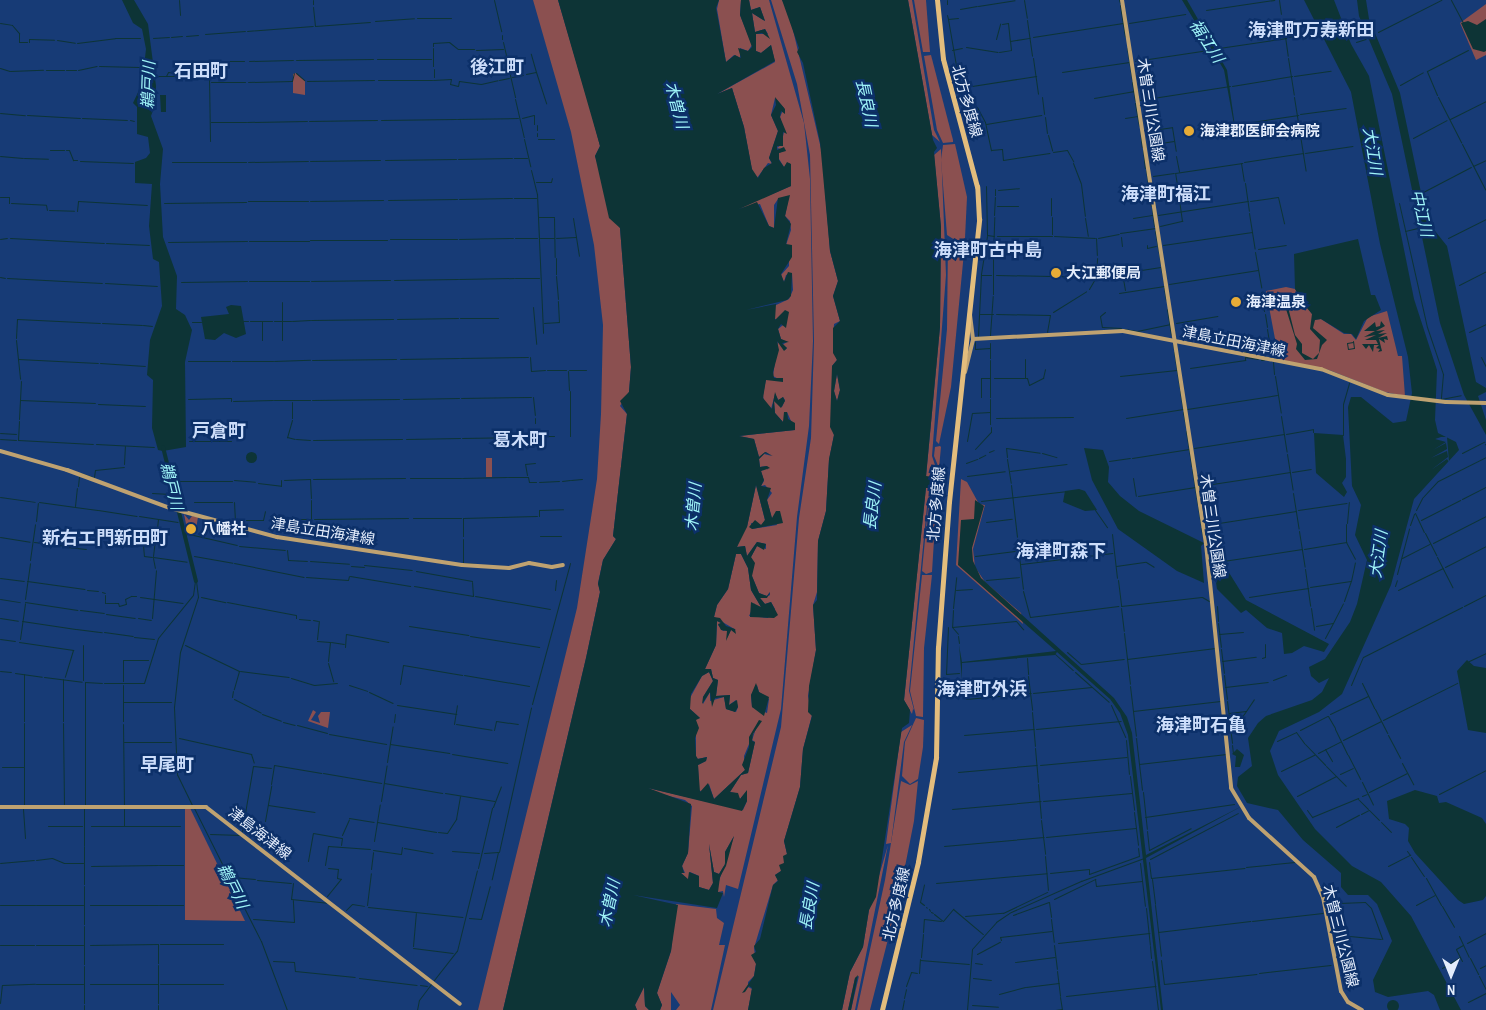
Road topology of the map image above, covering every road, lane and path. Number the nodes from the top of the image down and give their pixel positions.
1 (937, 0) edge
2 (1122, 0) edge
3 (970, 295) junction
4 (973, 339) junction
5 (1174, 341) junction
6 (963, 382) junction
7 (1486, 403) edge
8 (0, 451) edge
9 (563, 565) dead end
10 (0, 806) edge
11 (460, 1004) dead end
12 (882, 1010) edge
13 (1362, 1010) edge

1 - 3 main road, 北方多度線
2 - 5 main road, 木曽三川公園線
3 - 4 main road
3 - 6 main road, 北方多度線
4 - 5 main road, 津島立田海津線
4 - 6 main road
5 - 7 main road, 津島立田海津線
5 - 13 main road, 木曽三川公園線
6 - 12 main road, 北方多度線
8 - 9 main road, 津島立田海津線
10 - 11 main road, 津島海津線

